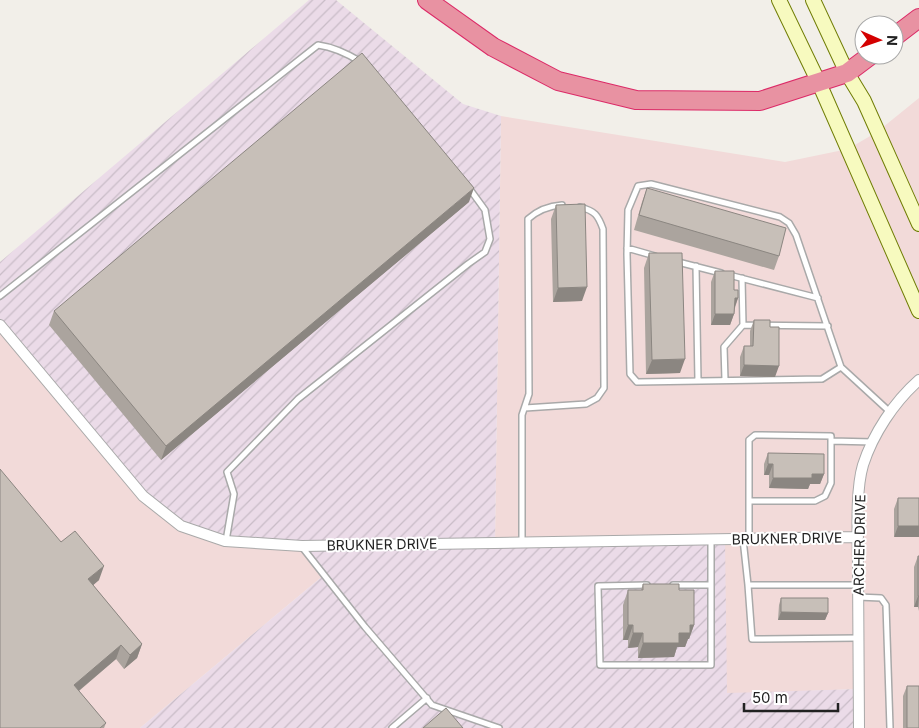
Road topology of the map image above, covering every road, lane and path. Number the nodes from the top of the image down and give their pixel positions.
1 (427, 0) edge
2 (779, 0) edge
3 (813, 0) edge
4 (919, 18) edge
5 (904, 29) edge
6 (858, 65) edge
7 (368, 67) edge
8 (847, 73) junction
9 (819, 83) junction
10 (464, 181) edge
11 (566, 205) edge
12 (573, 205) edge
13 (919, 224) edge
14 (627, 248) junction
15 (662, 257) edge
16 (670, 260) edge
17 (696, 266) junction
18 (742, 278) junction
19 (0, 296) edge
20 (818, 298) junction
21 (919, 311) edge
22 (0, 325) edge
23 (743, 325) junction
24 (828, 326) junction
25 (841, 367) junction
26 (725, 380) junction
27 (919, 380) edge
28 (698, 381) junction
29 (525, 408) junction
30 (890, 413) junction
31 (832, 440) junction
32 (873, 442) junction
33 (749, 501) junction
34 (858, 536) junction
35 (746, 538) junction
36 (711, 539) junction
37 (226, 541) junction
38 (522, 542) junction
39 (302, 546) junction
40 (655, 585) edge
41 (664, 585) edge
42 (711, 585) junction
43 (748, 585) junction
44 (858, 585) junction
45 (858, 597) junction
46 (858, 638) junction
47 (427, 698) junction
48 (392, 728) edge
49 (499, 728) edge
50 (859, 728) edge
51 (890, 728) edge

1 - 9 highway
2 - 9 main road
3 - 8 main road
4 - 5 highway
6 - 8 highway
7 - 19 lane
8 - 9 highway
8 - 13 main road
9 - 21 main road
10 - 37 lane
11 - 29 lane
12 - 29 lane
14 - 15 lane
14 - 20 lane
14 - 28 lane
16 - 17 lane
17 - 18 lane
17 - 28 lane
18 - 20 lane
18 - 23 lane
20 - 24 lane
22 - 37 street, BRUKNER DRIVE
23 - 24 lane
23 - 26 lane
24 - 25 lane
25 - 26 lane
25 - 30 lane
26 - 28 lane
27 - 30 street, ARCHER DRIVE
29 - 38 lane
30 - 32 street, ARCHER DRIVE
31 - 32 lane
31 - 33 lane
31 - 33 lane
32 - 34 street, ARCHER DRIVE
33 - 35 lane
34 - 35 street, BRUKNER DRIVE
34 - 44 street, ARCHER DRIVE
35 - 36 street, BRUKNER DRIVE
35 - 43 lane
36 - 38 street, BRUKNER DRIVE
36 - 42 lane
37 - 39 street, BRUKNER DRIVE
38 - 39 street, BRUKNER DRIVE
39 - 47 lane
40 - 42 lane
41 - 42 lane
43 - 44 lane
43 - 46 lane
44 - 45 street, ARCHER DRIVE
45 - 46 street, ARCHER DRIVE
45 - 51 lane
46 - 50 street, ARCHER DRIVE
47 - 48 lane
47 - 49 lane

